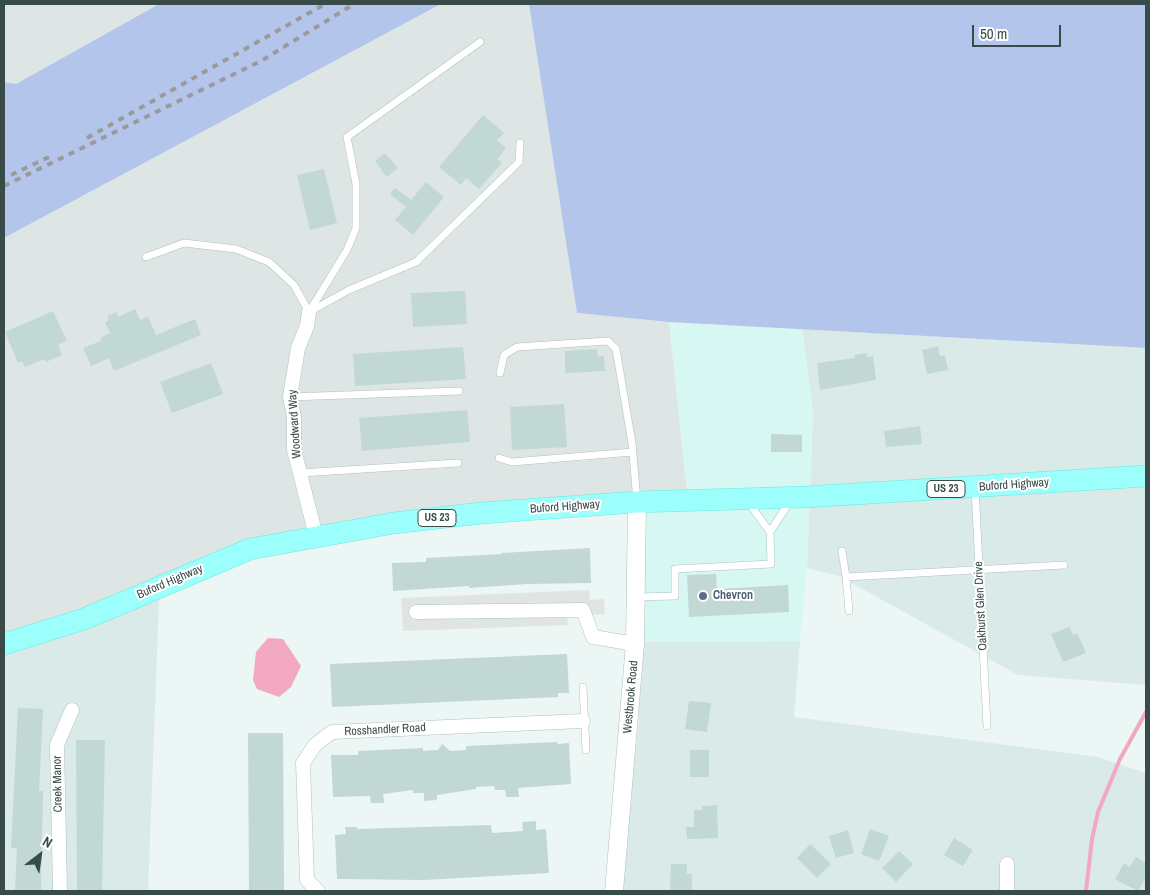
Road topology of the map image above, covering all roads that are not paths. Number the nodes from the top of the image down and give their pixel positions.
1 (480, 42) dead end
2 (520, 143) dead end
3 (146, 256) dead end
4 (309, 312) junction
5 (500, 373) dead end
6 (459, 391) dead end
7 (290, 397) junction
8 (633, 452) junction
9 (499, 458) dead end
10 (458, 463) dead end
11 (300, 472) junction
12 (1146, 476) edge
13 (975, 487) junction
14 (792, 497) junction
15 (746, 499) junction
16 (637, 502) junction
17 (770, 532) junction
18 (316, 536) junction
19 (842, 551) dead end
20 (1064, 565) dead end
21 (980, 571) junction
22 (846, 577) junction
23 (636, 597) junction
24 (849, 611) dead end
25 (416, 612) dead end
26 (4, 644) edge
27 (635, 644) junction
28 (583, 687) dead end
29 (72, 710) dead end
30 (584, 721) junction
31 (987, 726) dead end
32 (586, 750) dead end
33 (1007, 864) dead end
34 (60, 891) edge
35 (318, 891) edge
36 (614, 891) edge
37 (1007, 891) edge

1 - 4 lane
2 - 4 lane
3 - 4 lane
4 - 7 street, Woodward Way
5 - 8 lane
6 - 7 lane
7 - 11 street, Woodward Way
8 - 9 lane
8 - 16 lane
10 - 11 lane
11 - 18 street, Woodward Way
12 - 13 main road, Buford Highway / US 23
13 - 14 main road, Buford Highway / US 23
13 - 21 lane, Oakhurst Glen Drive
14 - 15 main road, Buford Highway / US 23
14 - 17 lane
15 - 16 main road, Buford Highway / US 23
15 - 17 lane
16 - 18 main road, Buford Highway / US 23
16 - 23 street, Westbrook Road
17 - 23 lane
18 - 26 main road, Buford Highway / US 23
19 - 22 lane
20 - 21 lane
21 - 22 lane
21 - 31 lane, Oakhurst Glen Drive
22 - 24 lane
23 - 27 street, Westbrook Road
25 - 27 street
27 - 36 street, Westbrook Road
28 - 30 lane
29 - 34 street, Creek Manor
30 - 32 lane
30 - 35 street, Rosshandler Road
33 - 37 street

